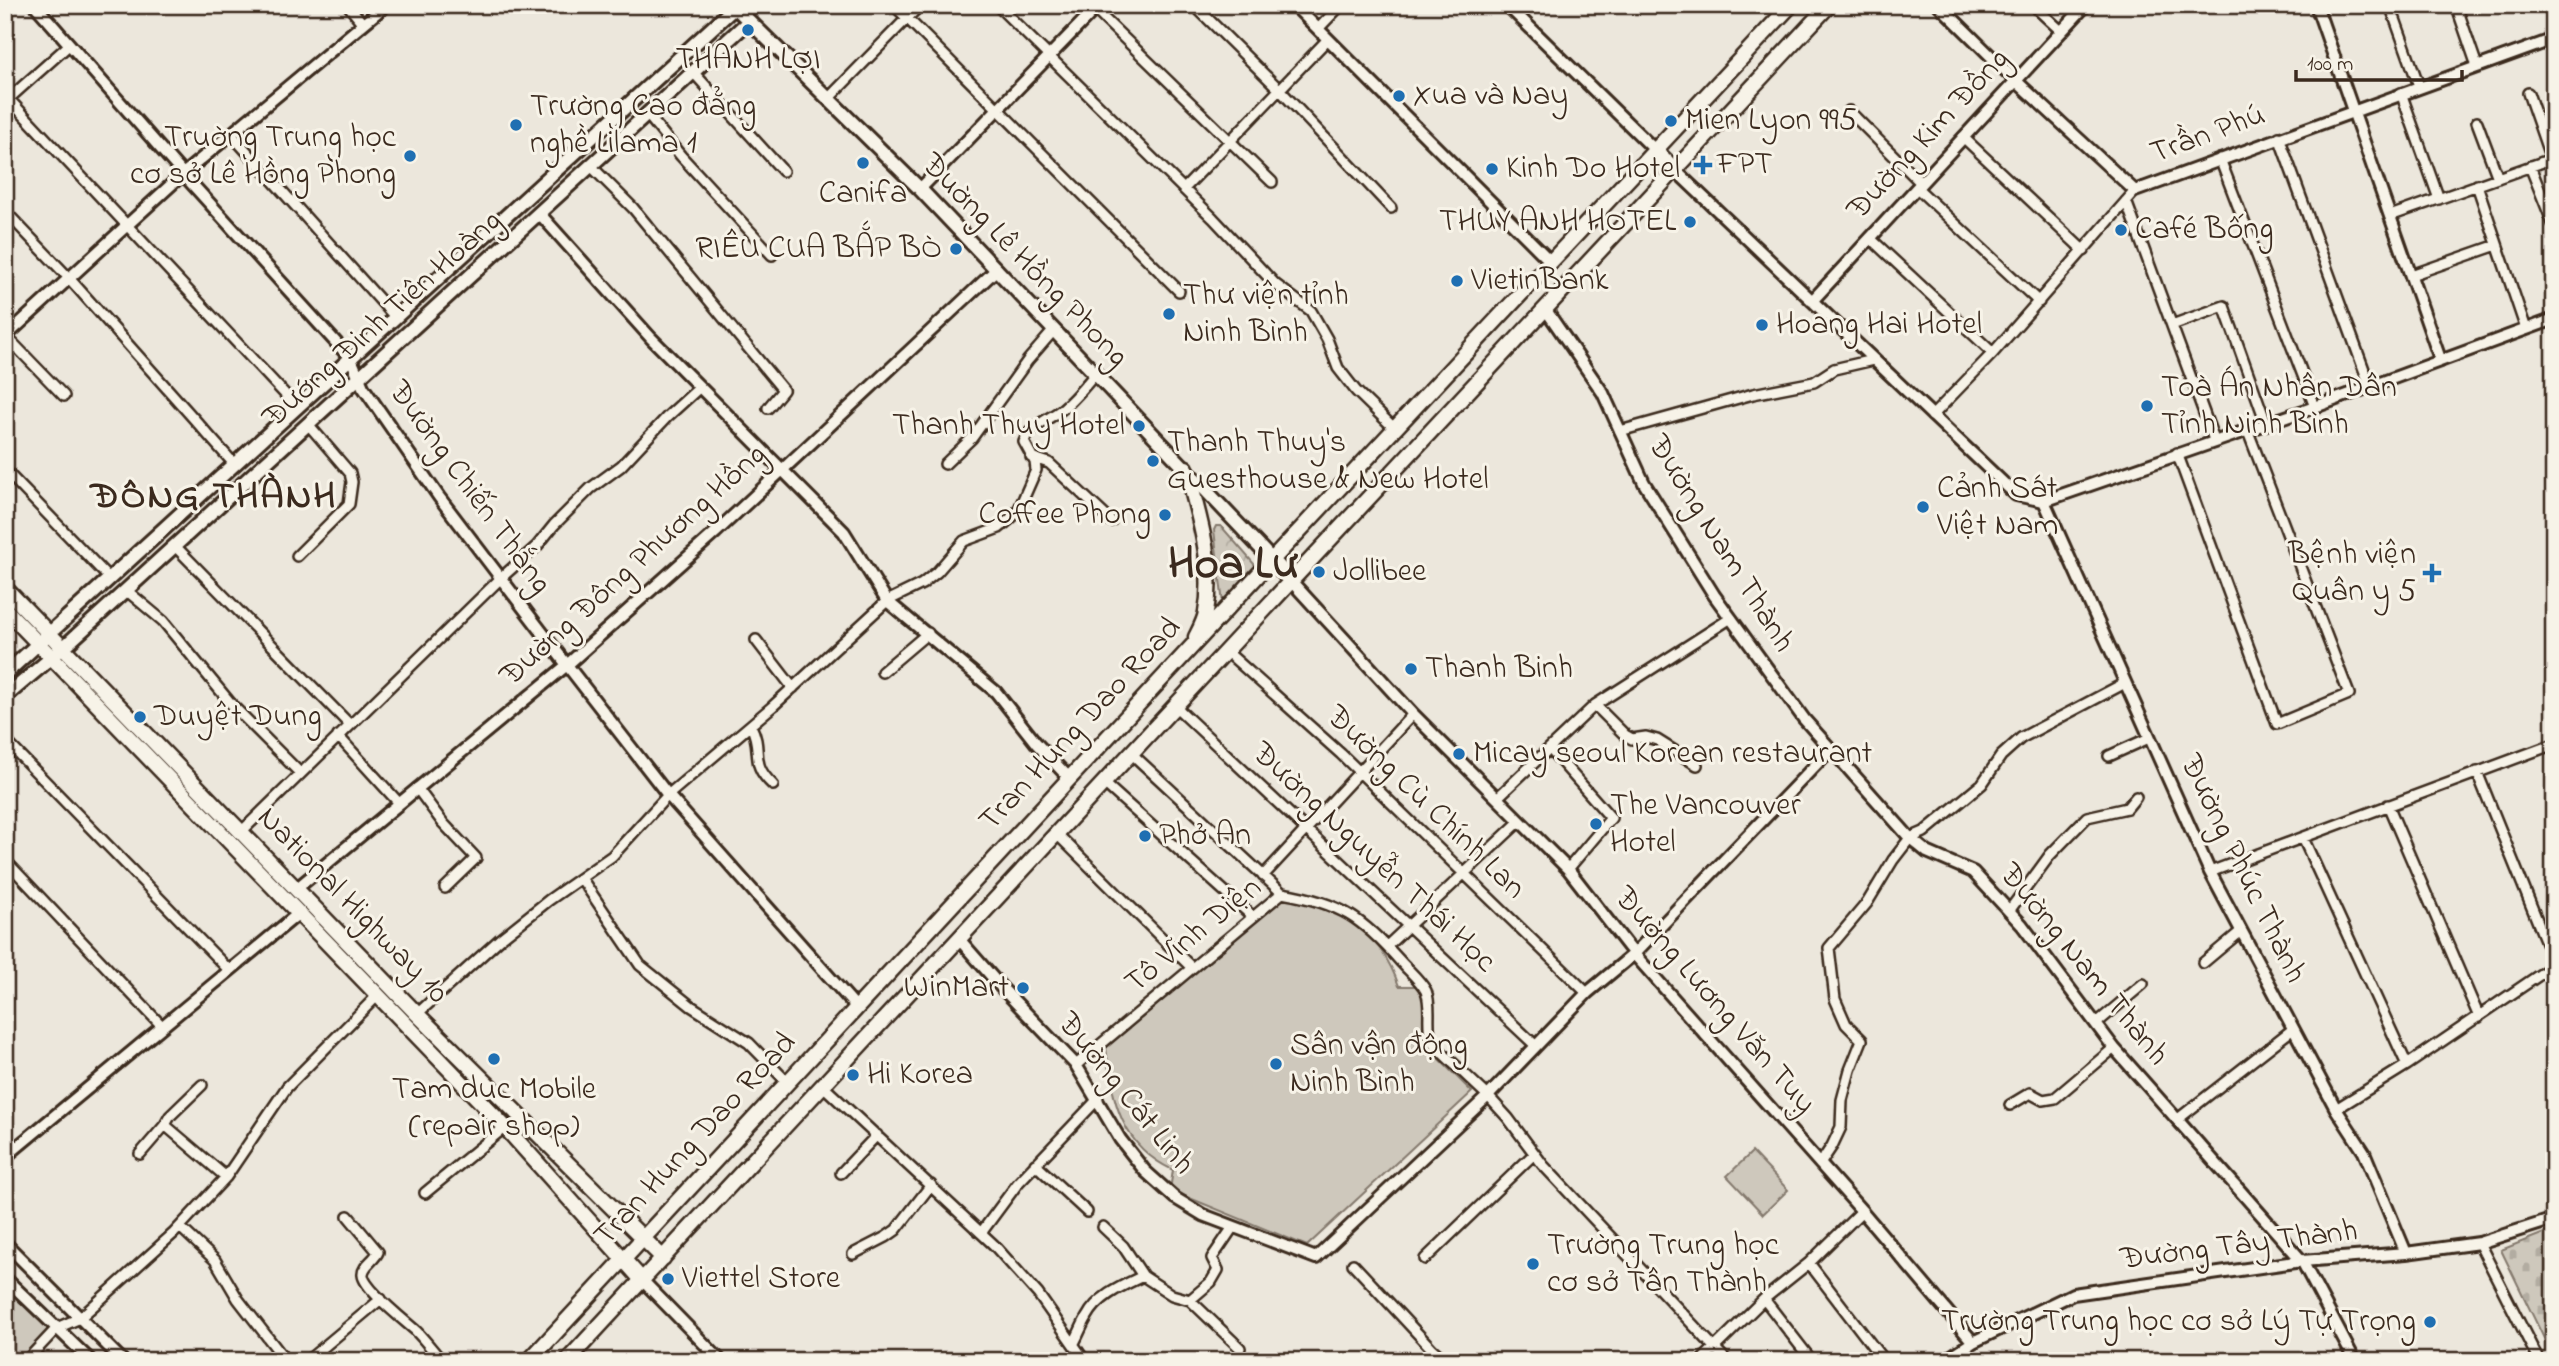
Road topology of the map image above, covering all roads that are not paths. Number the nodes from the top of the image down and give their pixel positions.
1 (35, 5) edge
2 (348, 5) edge
3 (386, 5) edge
4 (894, 5) edge
5 (920, 5) edge
6 (997, 5) edge
7 (1194, 5) edge
8 (1294, 5) edge
9 (1341, 5) edge
10 (1507, 5) edge
11 (1791, 5) edge
12 (1829, 5) edge
13 (1939, 5) edge
14 (2033, 5) edge
15 (2316, 5) edge
16 (2390, 5) edge
17 (2456, 5) edge
18 (734, 6) edge
19 (2082, 6) edge
20 (1095, 7) edge
21 (907, 18) junction
22 (748, 22) junction
23 (363, 24) junction
24 (1318, 29) junction
25 (2062, 31) junction
26 (2554, 39) edge
27 (1328, 40) junction
28 (69, 46) junction
29 (1049, 57) junction
30 (2477, 66) junction
31 (693, 72) junction
32 (2015, 80) junction
33 (2419, 86) junction
34 (1279, 89) junction
35 (2401, 93) junction
36 (2528, 93) dead end
37 (6, 98) edge
38 (828, 99) junction
39 (998, 108) junction
40 (2353, 110) junction
41 (1850, 111) dead end
42 (648, 114) junction
43 (2477, 122) dead end
44 (231, 134) junction
45 (1963, 137) junction
46 (2279, 137) junction
47 (1230, 141) junction
48 (1656, 152) junction
49 (2552, 158) edge
50 (2220, 159) junction
51 (591, 166) junction
52 (2530, 166) junction
53 (783, 171) dead end
54 (1676, 172) junction
55 (183, 174) junction
56 (2498, 178) junction
57 (1272, 182) dead end
58 (1919, 185) junction
59 (2477, 185) junction
60 (920, 188) junction
61 (1184, 189) junction
62 (2135, 191) junction
63 (2439, 199) junction
64 (2126, 201) junction
65 (1391, 208) dead end
66 (5, 211) edge
67 (539, 213) junction
68 (2390, 216) junction
69 (125, 224) junction
70 (2554, 226) edge
71 (495, 227) junction
72 (1870, 238) junction
73 (509, 241) junction
74 (2497, 245) junction
75 (2084, 251) junction
76 (772, 255) dead end
77 (1551, 262) junction
78 (997, 269) junction
79 (2411, 275) junction
80 (68, 277) junction
81 (1179, 291) dead end
82 (1812, 301) junction
83 (2039, 302) junction
84 (1546, 310) junction
85 (396, 318) junction
86 (2554, 319) edge
87 (2172, 325) junction
88 (2525, 328) junction
89 (1055, 330) junction
90 (5, 336) edge
91 (1993, 353) junction
92 (351, 359) junction
93 (2440, 359) junction
94 (1873, 360) junction
95 (1096, 373) junction
96 (360, 377) junction
97 (2370, 386) junction
98 (700, 387) junction
99 (64, 396) dead end
100 (2315, 407) junction
101 (298, 408) junction
102 (768, 408) dead end
103 (1933, 416) junction
104 (2266, 423) junction
105 (308, 424) junction
106 (1395, 429) junction
107 (2247, 429) junction
108 (1620, 431) junction
109 (2214, 440) junction
110 (2177, 453) junction
111 (1031, 457) junction
112 (945, 464) dead end
113 (1186, 468) junction
114 (230, 469) junction
115 (5, 470) edge
116 (783, 470) junction
117 (239, 487) junction
118 (2043, 501) junction
119 (1111, 522) dead end
120 (175, 546) junction
121 (297, 556) dead end
122 (1272, 560) junction
123 (501, 578) junction
124 (110, 579) junction
125 (1291, 581) junction
126 (5, 588) edge
127 (126, 590) junction
128 (887, 601) junction
129 (5, 610) edge
130 (1731, 618) junction
131 (928, 633) junction
132 (45, 639) junction
133 (756, 640) dead end
134 (64, 647) junction
135 (1192, 647) junction
136 (1226, 652) junction
137 (52, 657) junction
138 (567, 665) junction
139 (882, 672) dead end
140 (5, 674) edge
141 (2125, 683) junction
142 (793, 688) junction
143 (5, 697) edge
144 (1595, 705) junction
145 (1175, 706) junction
146 (1413, 714) junction
147 (350, 725) junction
148 (751, 726) junction
149 (338, 736) junction
150 (2149, 738) junction
151 (5, 740) edge
152 (2554, 744) edge
153 (1550, 749) junction
154 (1830, 749) junction
155 (1131, 753) junction
156 (2109, 756) dead end
157 (1697, 765) dead end
158 (1359, 772) junction
159 (2477, 772) junction
160 (300, 773) junction
161 (1070, 779) junction
162 (1104, 783) junction
163 (773, 785) dead end
164 (417, 788) junction
165 (668, 795) junction
166 (2136, 797) dead end
167 (1497, 798) junction
168 (399, 803) junction
169 (2388, 805) junction
170 (1520, 821) junction
171 (1307, 829) junction
172 (241, 832) junction
173 (1057, 834) junction
174 (1910, 838) junction
175 (2303, 838) junction
176 (5, 860) edge
177 (1568, 869) junction
178 (2210, 872) junction
179 (1464, 874) junction
180 (1263, 876) junction
181 (580, 878) junction
182 (445, 888) dead end
183 (296, 889) junction
184 (1282, 893) junction
185 (2009, 911) junction
186 (299, 913) junction
187 (1252, 916) junction
188 (1410, 926) junction
189 (2240, 932) junction
190 (959, 939) junction
191 (1387, 946) junction
192 (1634, 954) junction
193 (2203, 963) dead end
194 (2554, 963) edge
195 (1191, 967) junction
196 (229, 970) junction
197 (2143, 984) dead end
198 (1587, 993) junction
199 (378, 995) junction
200 (857, 1008) junction
201 (416, 1014) junction
202 (2479, 1017) junction
203 (2098, 1023) junction
204 (162, 1026) junction
205 (2292, 1029) junction
206 (1536, 1046) junction
207 (2114, 1048) junction
208 (1076, 1065) junction
209 (2407, 1065) junction
210 (788, 1083) junction
211 (202, 1085) dead end
212 (823, 1086) junction
213 (1488, 1096) junction
214 (1098, 1099) junction
215 (2010, 1105) dead end
216 (2336, 1109) junction
217 (2178, 1119) junction
218 (165, 1125) junction
219 (505, 1128) junction
220 (877, 1135) junction
221 (140, 1154) dead end
222 (1534, 1154) junction
223 (5, 1157) edge
224 (1035, 1164) junction
225 (1820, 1164) junction
226 (841, 1172) dead end
227 (226, 1177) junction
228 (931, 1185) junction
229 (425, 1193) dead end
230 (1862, 1211) junction
231 (1087, 1212) dead end
232 (348, 1216) dead end
233 (2554, 1219) edge
234 (180, 1227) junction
235 (1103, 1227) dead end
236 (1233, 1227) junction
237 (981, 1233) junction
238 (643, 1239) junction
239 (5, 1243) edge
240 (2479, 1243) junction
241 (2406, 1253) junction
242 (853, 1254) dead end
243 (663, 1258) junction
244 (1426, 1259) dead end
245 (622, 1261) junction
246 (2302, 1261) junction
247 (1809, 1262) junction
248 (1353, 1264) dead end
249 (1143, 1276) junction
250 (5, 1278) edge
251 (642, 1280) junction
252 (380, 1299) junction
253 (1764, 1299) junction
254 (1190, 1300) junction
255 (80, 1318) junction
256 (57, 1328) junction
257 (1973, 1342) junction
258 (1074, 1343) junction
259 (1240, 1348) dead end
260 (1714, 1348) junction
261 (1083, 1360) edge
262 (26, 1361) edge
263 (91, 1361) edge
264 (123, 1361) edge
265 (286, 1361) edge
266 (307, 1361) edge
267 (442, 1361) edge
268 (529, 1361) edge
269 (566, 1361) edge
270 (721, 1361) edge
271 (1446, 1361) edge
272 (1701, 1361) edge
273 (1727, 1361) edge
274 (1812, 1361) edge
275 (1884, 1361) edge
276 (1944, 1361) edge
277 (2355, 1361) edge
278 (2539, 1361) edge

1 - 28 street, Đường Chiến Thắng
2 - 23 street
3 - 23 street
4 - 21 street
5 - 21 street
6 - 29 street
7 - 34 street
8 - 24 street
9 - 24 street
10 - 48 street
11 - 48 main road, Tran Hung Dao Road
12 - 54 main road, Tran Hung Dao Road
13 - 32 street, Trần Phú
14 - 25 street
15 - 40 street
16 - 33 street
17 - 30 street
18 - 22 main road, Đuờng Lê Hồng Phong
18 - 71 main road, Đướng Đinh Tiên Hoàng
19 - 25 street, Đường Kim Đồng
20 - 29 street
20 - 47 street
21 - 38 street
21 - 39 street
22 - 31 main road, Đướng Đinh Tiên Hoàng
22 - 38 main road, Đuờng Lê Hồng Phong
23 - 44 street
24 - 27 street
25 - 32 street, Đường Kim Đồng
26 - 30 street, Trần Phú
27 - 34 street
27 - 77 street
28 - 37 street
28 - 55 street, Đường Chiến Thắng
29 - 39 street
29 - 61 street
30 - 33 street, Trần Phú
31 - 42 main road, Đướng Đinh Tiên Hoàng
31 - 53 street
32 - 45 street, Đường Kim Đồng
32 - 62 street, Trần Phú
33 - 35 street, Trần Phú
34 - 47 street
34 - 65 street
35 - 40 street, Trần Phú
35 - 63 street
36 - 49 street
37 - 69 street
38 - 60 main road, Đuờng Lê Hồng Phong
39 - 60 street
39 - 81 street
40 - 46 street, Trần Phú
40 - 68 street
41 - 58 street
42 - 51 main road, Đướng Đinh Tiên Hoàng
42 - 76 street
43 - 56 street
44 - 55 street
44 - 85 street
45 - 58 street, Đường Kim Đồng
45 - 75 street
46 - 50 street, Trần Phú
46 - 97 street
47 - 57 street
47 - 61 street
48 - 54 main road
48 - 77 main road, Tran Hung Dao Road
49 - 52 street
50 - 62 street, Trần Phú
50 - 100 street
51 - 67 main road, Đướng Đinh Tiên Hoàng
51 - 102 street
52 - 56 street
52 - 70 street
54 - 82 street
54 - 84 main road, Tran Hung Dao Road
55 - 69 street
55 - 92 street, Đường Chiến Thắng
56 - 59 street
58 - 72 street, Đường Kim Đồng
58 - 83 street
59 - 63 street
59 - 74 street
60 - 78 main road, Đuờng Lê Hồng Phong
61 - 106 street
62 - 64 street
63 - 68 street
64 - 75 street
64 - 87 street
66 - 80 street
67 - 73 main road, Đướng Đinh Tiên Hoàng
67 - 98 street
68 - 79 street
69 - 80 street
69 - 101 street
71 - 73 street
71 - 85 main road, Đướng Đinh Tiên Hoàng
72 - 82 street, Đường Kim Đồng
72 - 91 street
73 - 96 main road, Đướng Đinh Tiên Hoàng
74 - 79 street
74 - 88 street
75 - 83 street
77 - 106 main road, Tran Hung Dao Road
78 - 89 main road, Đuờng Lê Hồng Phong
78 - 116 street, Đường Đông Phương Hồng
79 - 93 street
80 - 90 street
80 - 114 street
82 - 94 street
83 - 91 street
84 - 108 street, Đường Nam Thành
84 - 125 main road, Tran Hung Dao Road
85 - 92 main road, Đướng Đinh Tiên Hoàng
86 - 88 street
87 - 104 street
87 - 109 street
88 - 93 street
89 - 95 main road, Đuờng Lê Hồng Phong
89 - 112 street
90 - 99 street
91 - 103 street
92 - 96 street, Đường Chiến Thắng
92 - 101 main road, Đướng Đinh Tiên Hoàng
93 - 97 street
94 - 103 street
94 - 108 street
95 - 111 street
95 - 113 main road, Đuờng Lê Hồng Phong
96 - 105 main road, Đướng Đinh Tiên Hoàng
96 - 123 street, Đường Chiến Thắng
97 - 100 street
98 - 116 street
98 - 123 street
100 - 104 street
101 - 114 main road, Đướng Đinh Tiên Hoàng
103 - 118 street
104 - 107 street
105 - 117 main road, Đướng Đinh Tiên Hoàng
105 - 121 street
106 - 122 main road, Tran Hung Dao Road
107 - 109 street
107 - 110 street
108 - 130 street, Đường Nam Thành
109 - 110 street
110 - 118 street
111 - 119 street
111 - 128 street
113 - 122 main road, Đuờng Lê Hồng Phong
113 - 135 main road
114 - 117 street
114 - 124 main road, Đướng Đinh Tiên Hoàng
115 - 124 street
116 - 128 street
116 - 138 street, Đường Đông Phương Hồng
117 - 120 main road, Đướng Đinh Tiên Hoàng
118 - 141 street, Đường Phúc Thành
120 - 127 main road, Đướng Đinh Tiên Hoàng
120 - 147 street
122 - 125 main road
122 - 135 main road, Tran Hung Dao Road
123 - 138 street, Đường Chiến Thắng
123 - 147 street
124 - 132 main road, Đướng Đinh Tiên Hoàng
125 - 136 main road, Tran Hung Dao Road
125 - 146 street, Đường Lương Văn Tuỵ
126 - 132 main road, National Highway 10
127 - 134 main road, Đướng Đinh Tiên Hoàng
127 - 160 street
128 - 131 street
128 - 142 street
129 - 132 main road, National Highway 10
130 - 144 street
130 - 154 street, Đường Nam Thành
131 - 139 street
131 - 161 street
132 - 134 main road, National Highway 10
132 - 137 main road, National Highway 10
132 - 140 main road, Đướng Đinh Tiên Hoàng
133 - 142 street
134 - 137 main road, Đướng Đinh Tiên Hoàng
134 - 172 main road, National Highway 10
135 - 161 main road, Tran Hung Dao Road
136 - 145 main road, Tran Hung Dao Road
136 - 158 street, Đường Cù Chính Lan
137 - 143 main road, Đướng Đinh Tiên Hoàng
137 - 186 main road, National Highway 10
138 - 164 street, Đường Đông Phương Hồng
138 - 165 street, Đường Chiến Thắng
141 - 150 street, Đường Phúc Thành
141 - 174 street
142 - 148 street
144 - 153 street
144 - 157 street
145 - 155 main road, Tran Hung Dao Road
145 - 171 street, Đường Nguyễn Thái Học
146 - 158 street
146 - 167 street, Đường Lương Văn Tuỵ
147 - 149 street
148 - 163 street
148 - 165 street
149 - 160 street
149 - 168 street
150 - 156 street
150 - 178 street, Đường Phúc Thành
151 - 196 street
152 - 159 street
153 - 167 street
153 - 177 street
154 - 174 street, Đường Nam Thành
154 - 192 street
155 - 162 main road, Tran Hung Dao Road
155 - 180 street
158 - 171 street
158 - 179 street, Đường Cù Chính Lan
159 - 169 street
159 - 194 street
160 - 172 street
161 - 200 main road, Tran Hung Dao Road
162 - 173 main road, Tran Hung Dao Road
162 - 187 street
164 - 168 street, Đường Đông Phương Hồng
164 - 182 street
165 - 181 street
165 - 200 street, Đường Chiến Thắng
166 - 185 street
167 - 170 street, Đường Lương Văn Tuỵ
168 - 183 street, Đường Đông Phương Hồng
169 - 175 street
169 - 202 street
170 - 177 street, Đường Lương Văn Tuỵ
170 - 179 street
171 - 180 street
171 - 188 street, Đường Nguyễn Thái Học
172 - 183 main road, National Highway 10
173 - 190 main road, Tran Hung Dao Road
173 - 195 street
174 - 185 street, Đường Nam Thành
174 - 225 street
175 - 178 street
175 - 209 street
176 - 204 street
177 - 192 street, Đường Lương Văn Tuỵ
178 - 189 street, Đường Phúc Thành
179 - 188 street
179 - 198 street, Đường Cù Chính Lan
180 - 184 street
181 - 201 street
181 - 210 street
183 - 201 main road, National Highway 10
184 - 187 street, Tô Vĩnh Diện
184 - 191 street, Tô Vĩnh Diện
185 - 203 street, Đường Nam Thành
186 - 196 street
186 - 199 main road, National Highway 10
187 - 195 street, Tô Vĩnh Diện
188 - 191 street
188 - 206 street, Đường Nguyễn Thái Học
189 - 193 street
189 - 205 street, Đường Phúc Thành
190 - 208 street, Đường Cát Linh
190 - 212 main road, Tran Hung Dao Road
191 - 213 street, Tô Vĩnh Diện
192 - 198 street
192 - 225 street, Đường Lương Văn Tuỵ
194 - 202 street
195 - 208 street, Tô Vĩnh Diện
196 - 204 street
197 - 203 street
198 - 206 street
199 - 219 main road, National Highway 10
199 - 227 street
200 - 210 main road, Tran Hung Dao Road
201 - 238 main road, National Highway 10
202 - 209 street
203 - 207 street, Đường Nam Thành
204 - 223 street
205 - 216 street, Đường Phúc Thành
205 - 217 street
206 - 213 street
207 - 215 street
207 - 217 street, Đường Nam Thành
208 - 214 street, Đường Cát Linh
209 - 216 street
210 - 238 main road, Tran Hung Dao Road
211 - 218 street
212 - 220 street
212 - 243 main road, Tran Hung Dao Road
213 - 222 street, Tô Vĩnh Diện
213 - 236 street, Đường Cát Linh
214 - 224 street
214 - 236 street, Đường Cát Linh
216 - 241 street, Đường Phúc Thành
217 - 246 street, Đường Nam Thành
218 - 221 street
218 - 227 street
219 - 229 street
219 - 245 main road, National Highway 10
220 - 226 street
220 - 228 street
222 - 244 street
222 - 260 street, Tô Vĩnh Diện
224 - 231 street
224 - 237 street
225 - 230 street, Đường Lương Văn Tuỵ
227 - 234 street
228 - 237 street
228 - 242 street
230 - 247 street
230 - 257 street, Đường Lương Văn Tuỵ
232 - 252 street
233 - 240 street, Đường Tây Thành
234 - 255 street
234 - 265 street
235 - 249 street
236 - 254 street
237 - 258 street
238 - 243 main road, National Highway 10
238 - 245 main road, Tran Hung Dao Road
239 - 255 street
240 - 241 street, Đường Tây Thành
240 - 278 street
241 - 246 street, Đường Tây Thành
243 - 251 main road, Tran Hung Dao Road
245 - 251 main road, National Highway 10
245 - 268 main road, Tran Hung Dao Road
246 - 257 street, Đường Tây Thành
246 - 277 street, Đường Nam Thành
247 - 253 street
247 - 275 street
248 - 271 street
249 - 254 street
249 - 258 street
250 - 256 street
251 - 269 main road, Tran Hung Dao Road
251 - 270 street
252 - 266 street
252 - 267 street
253 - 260 street
253 - 274 street
254 - 259 street
255 - 256 street
255 - 264 street
256 - 262 street
256 - 263 street
257 - 276 street, Đường Tây Thành
258 - 261 street
260 - 272 street
260 - 273 street, Tô Vĩnh Diện

